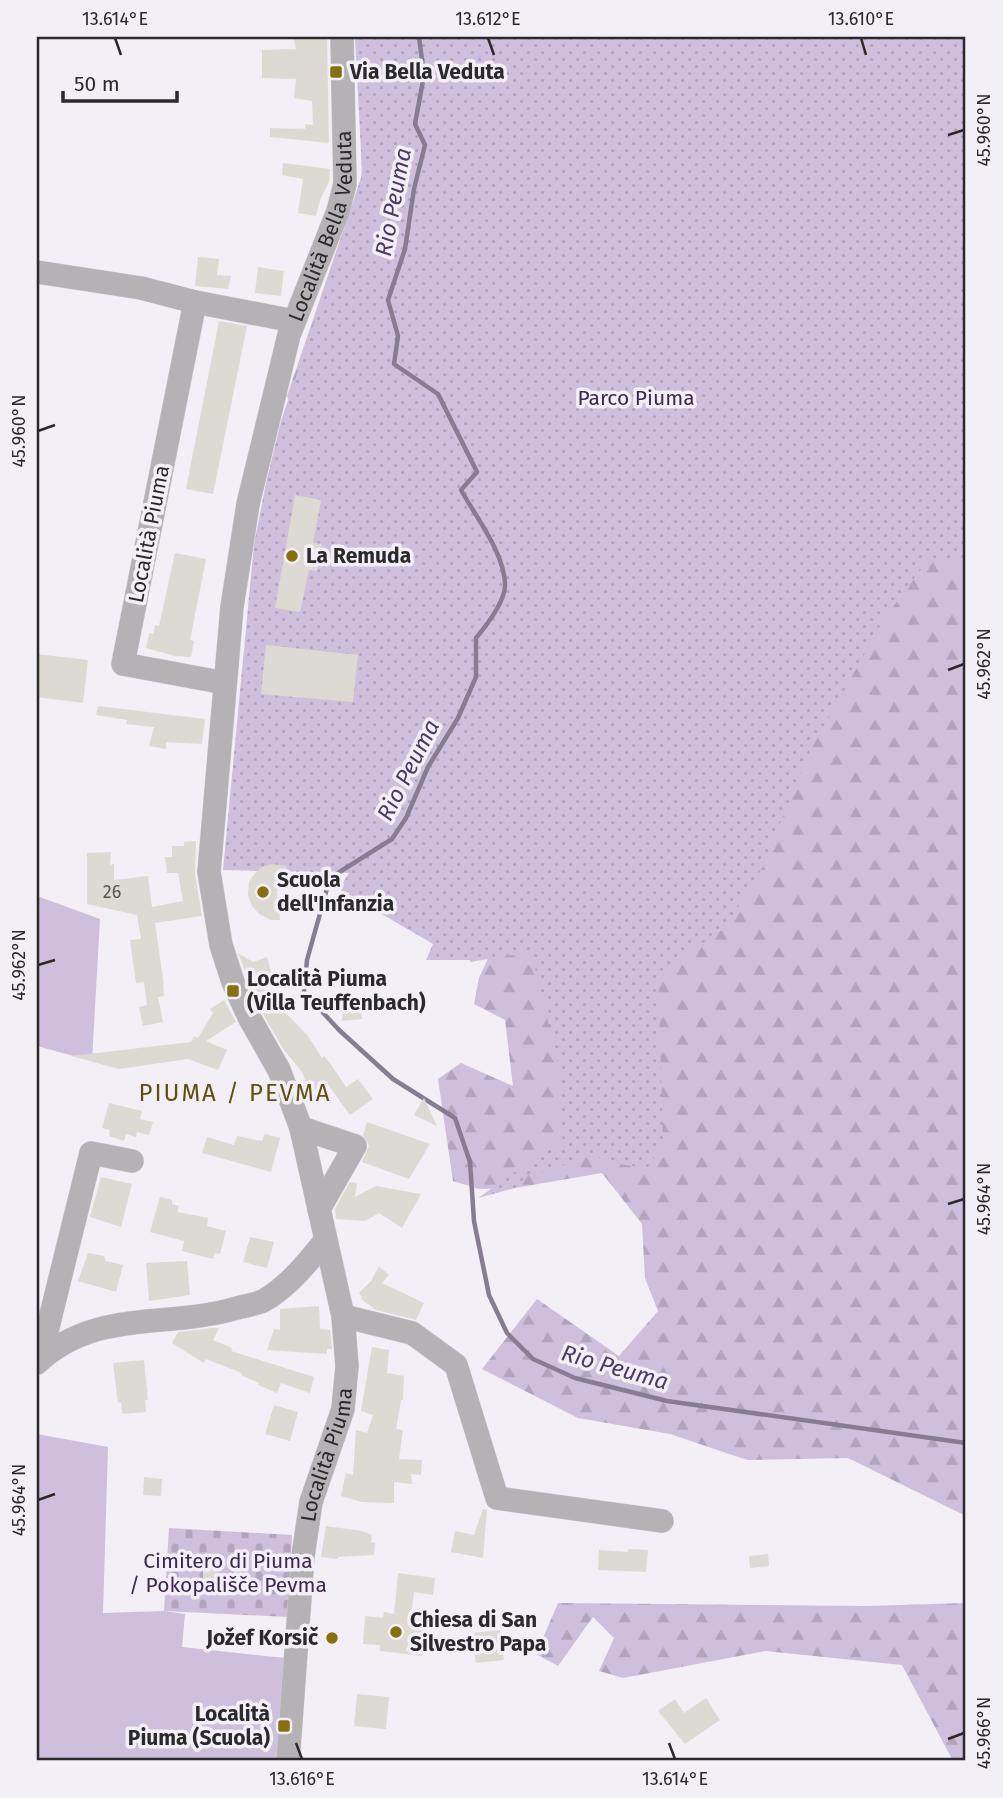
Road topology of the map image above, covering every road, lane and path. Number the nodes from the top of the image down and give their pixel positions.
1 (342, 37) edge
2 (37, 272) edge
3 (195, 302) junction
4 (294, 320) junction
5 (225, 683) junction
6 (300, 1128) junction
7 (132, 1161) dead end
8 (319, 1209) junction
9 (325, 1241) junction
10 (343, 1316) junction
11 (44, 1356) edge
12 (662, 1521) dead end
13 (288, 1761) edge

1 - 4 street, Località Bella Veduta
2 - 3 street, Località Bella Veduta
3 - 4 street, Località Bella Veduta
3 - 5 street, Località Piuma
4 - 5 street, Località Piuma
5 - 6 street, Località Piuma
6 - 8 street, Località Piuma
6 - 8 street
7 - 11 street
8 - 9 street, Località Piuma
9 - 10 street, Località Piuma
9 - 11 street
10 - 12 street
10 - 13 street, Località Piuma

